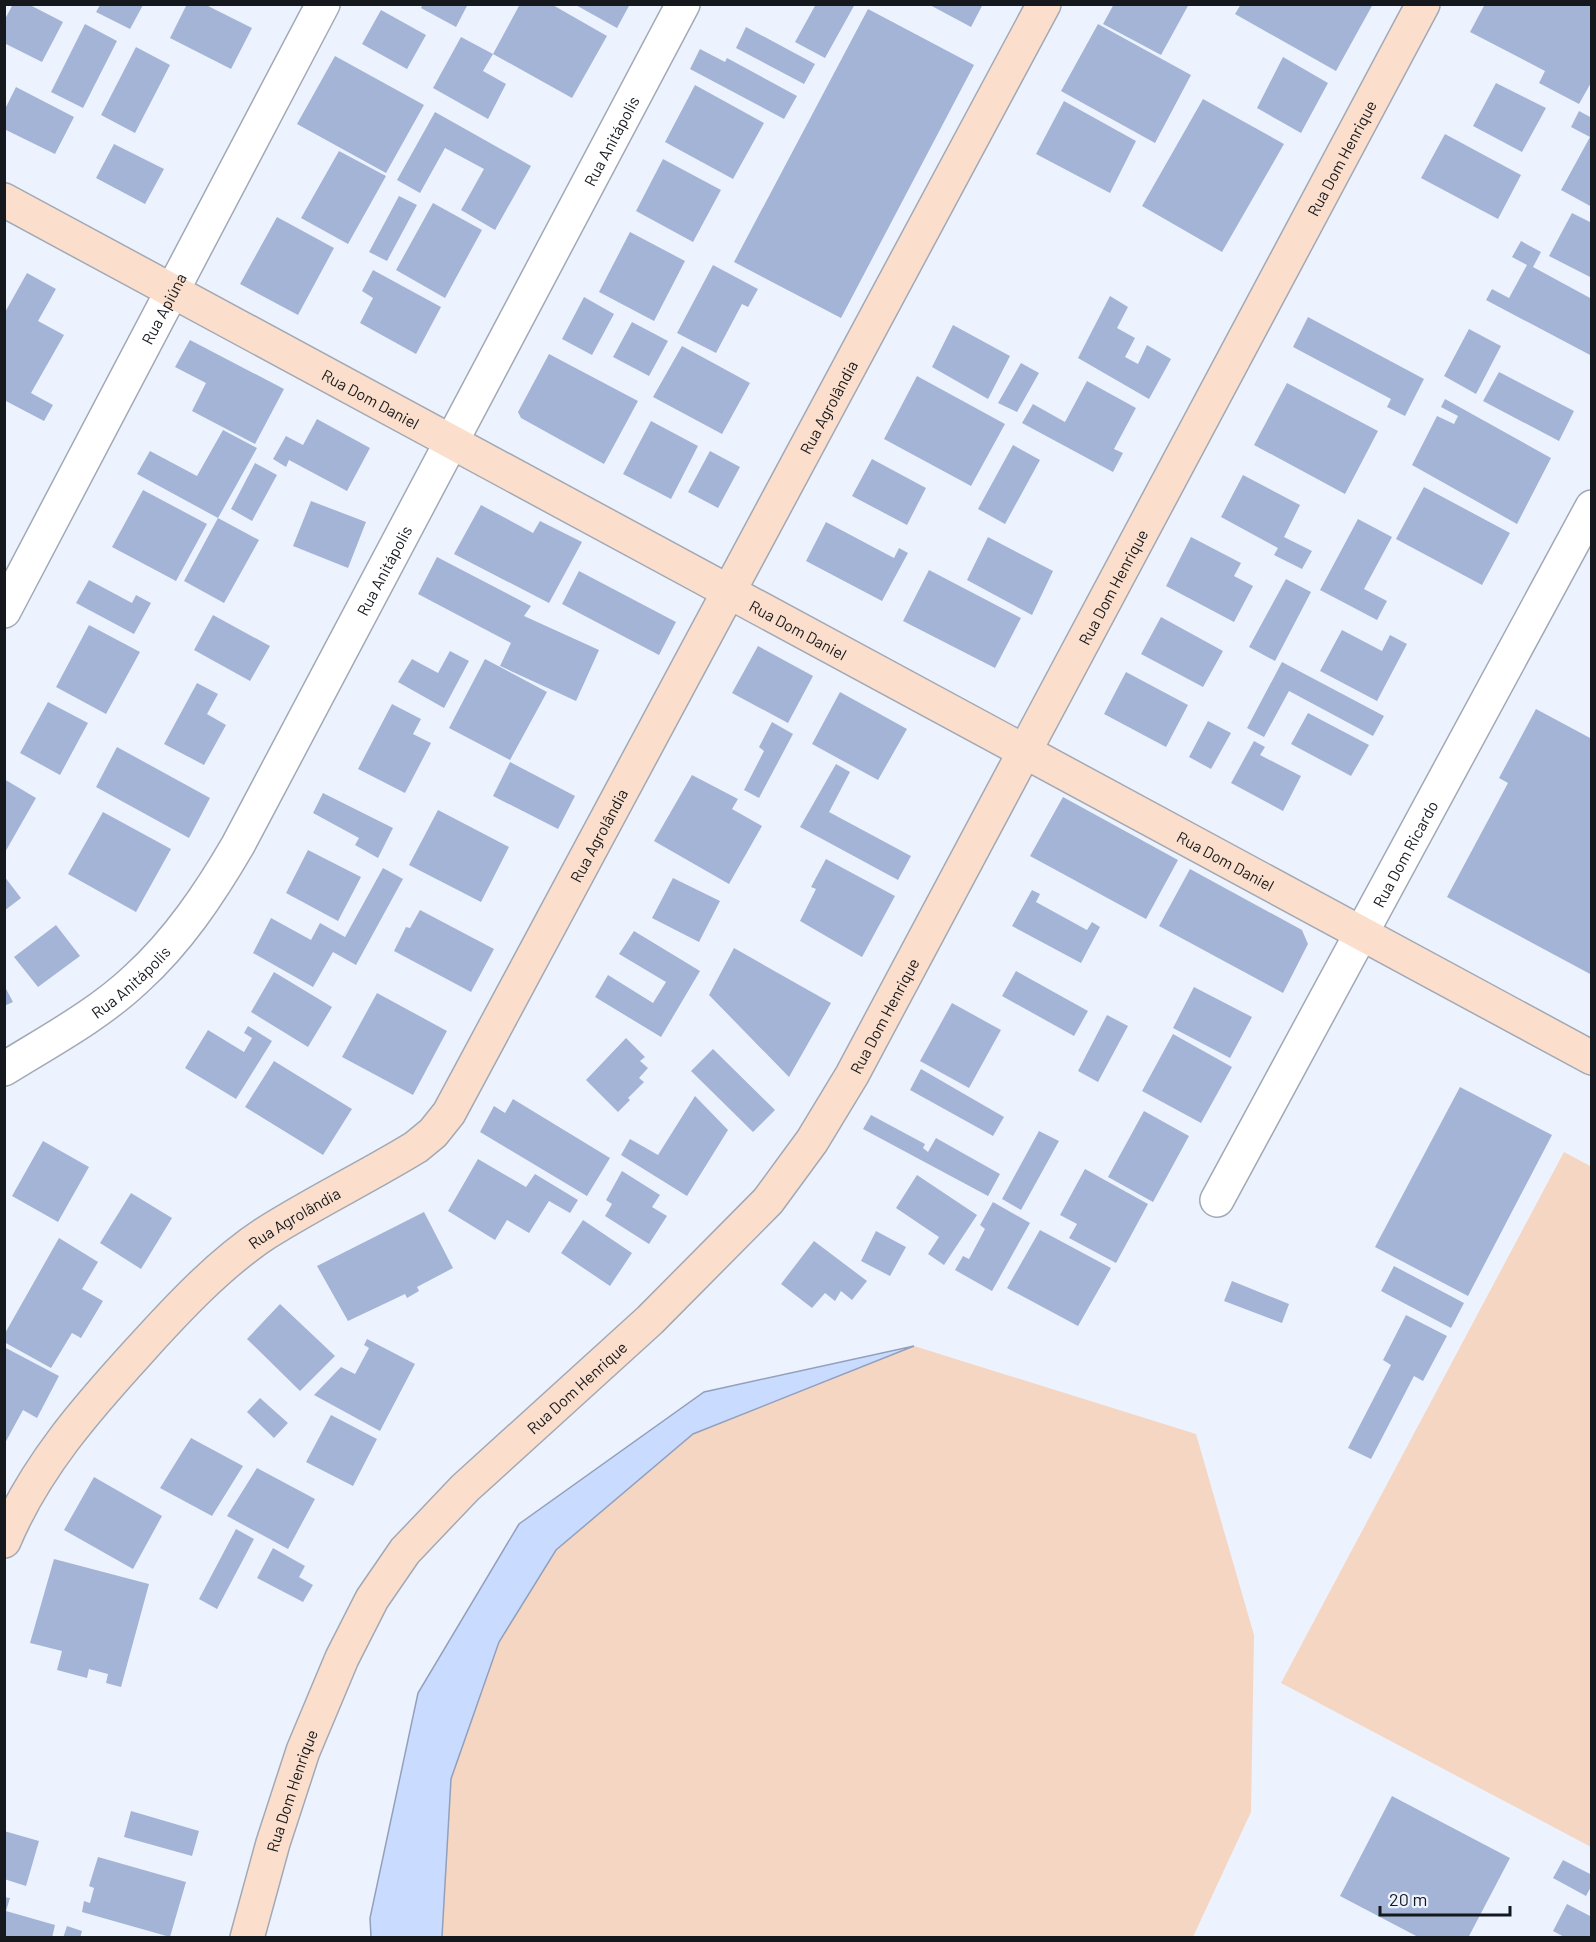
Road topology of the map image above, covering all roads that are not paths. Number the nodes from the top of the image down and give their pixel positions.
1 (323, 4) edge
2 (683, 4) edge
3 (1044, 4) edge
4 (1423, 4) edge
5 (4, 200) edge
6 (173, 290) junction
7 (453, 442) junction
8 (1592, 507) edge
9 (729, 592) junction
10 (4, 611) edge
11 (1025, 751) junction
12 (1361, 933) junction
13 (1592, 1058) edge
14 (4, 1069) edge
15 (1217, 1200) dead end
16 (8, 1520) edge
17 (247, 1938) edge

1 - 6 street, Rua Apiúna
2 - 7 street, Rua Anitápolis
3 - 9 street, Rua Agrolândia
4 - 11 street, Rua Dom Henrique
5 - 6 street, Rua Dom Daniel
6 - 7 street, Rua Dom Daniel
6 - 10 street, Rua Apiúna
7 - 9 street, Rua Dom Daniel
7 - 14 street, Rua Anitápolis
8 - 12 street, Rua Dom Ricardo
9 - 11 street, Rua Dom Daniel
9 - 16 street, Rua Agrolândia
11 - 12 street, Rua Dom Daniel
11 - 17 street, Rua Dom Henrique
12 - 13 street, Rua Dom Daniel
12 - 15 street, Rua Dom Ricardo

